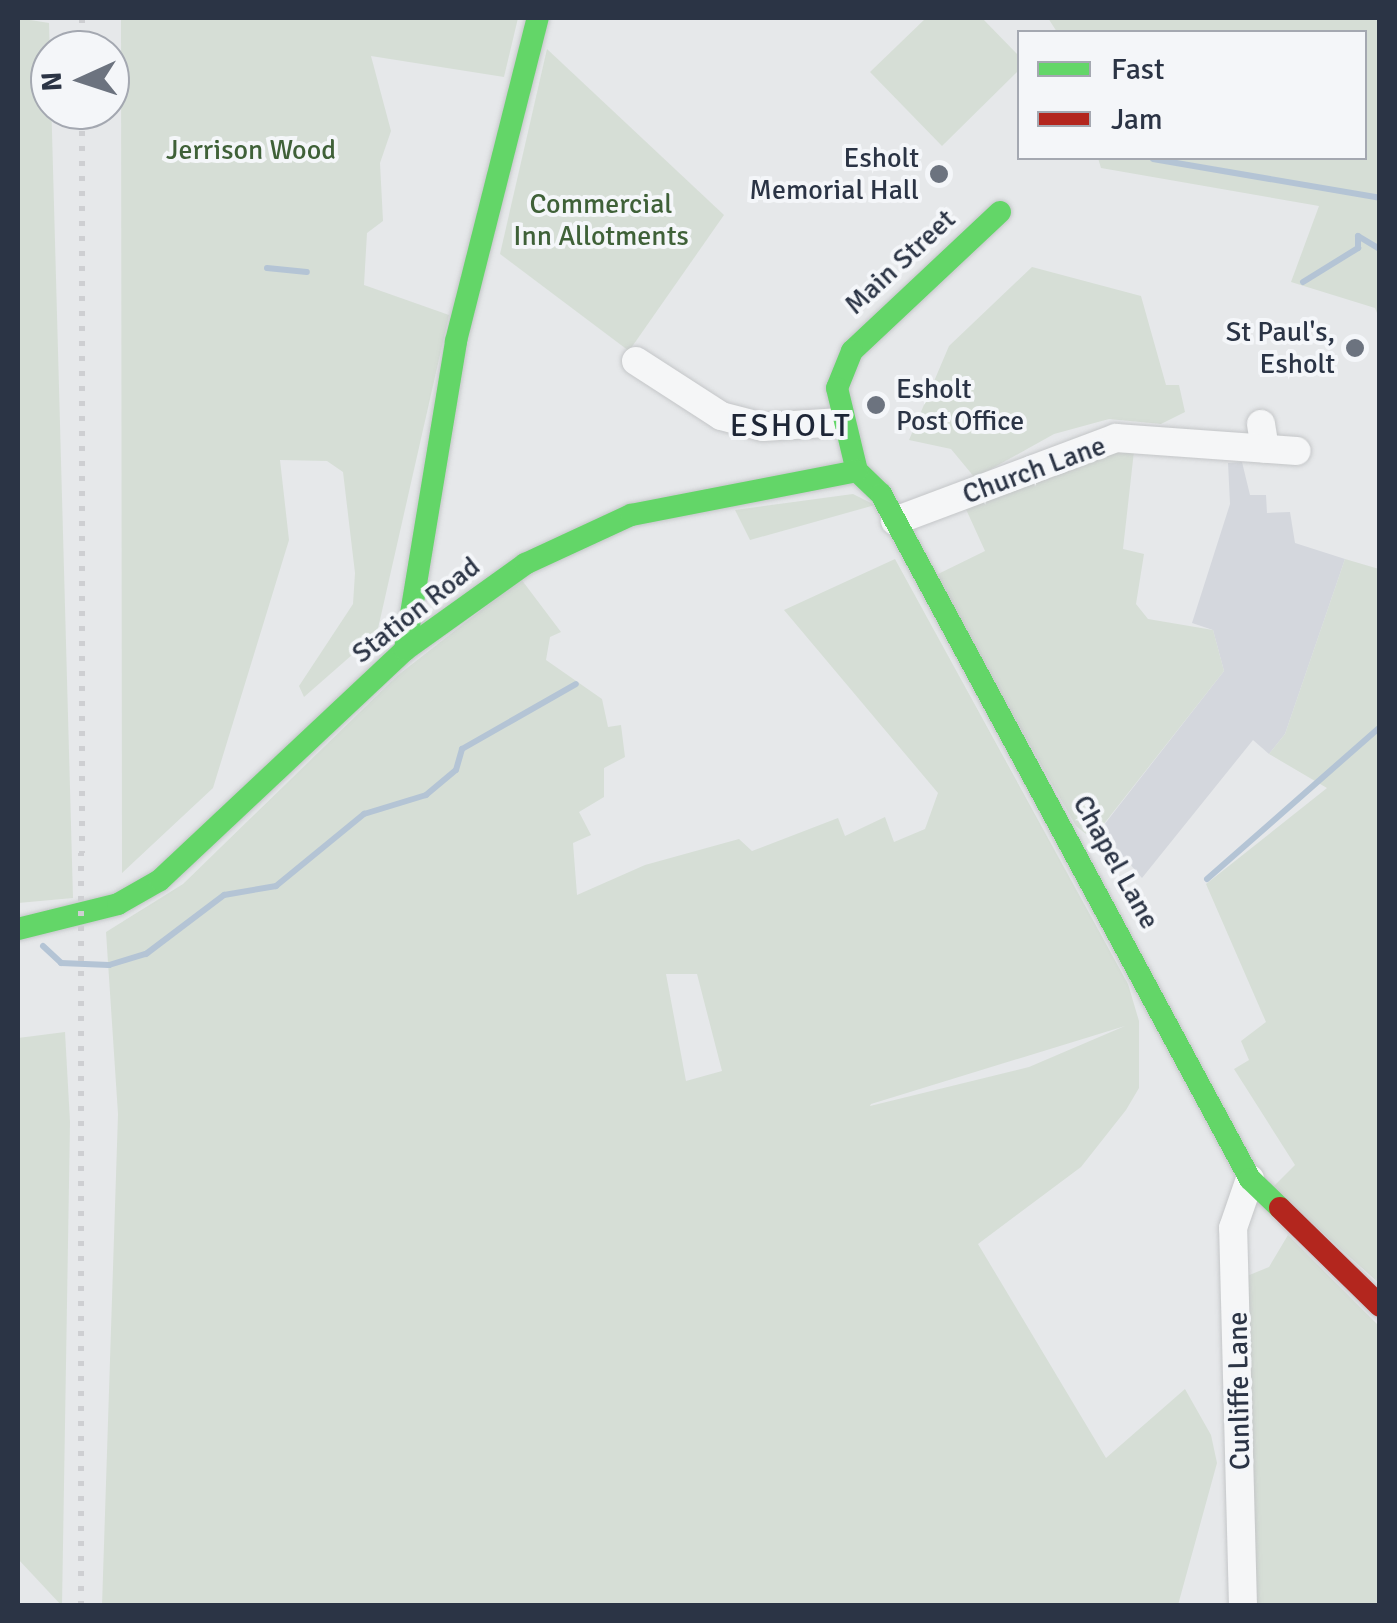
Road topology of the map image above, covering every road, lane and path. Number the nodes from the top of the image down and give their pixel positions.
1 (538, 18) edge
2 (1000, 212) dead end
3 (636, 361) dead end
4 (841, 422) junction
5 (1297, 451) dead end
6 (857, 471) junction
7 (894, 521) junction
8 (405, 650) junction
9 (18, 930) edge
10 (1250, 1178) junction
11 (1380, 1306) edge
12 (1243, 1606) edge

1 - 8 street
2 - 4 street, Main Street
3 - 4 street
4 - 6 street, Main Street
5 - 7 street, Church Lane
6 - 7 street, Main Street
6 - 8 street, Station Road
7 - 10 street, Chapel Lane
8 - 9 street, Station Road
10 - 11 street, Chapel Lane
10 - 12 street, Cunliffe Lane

